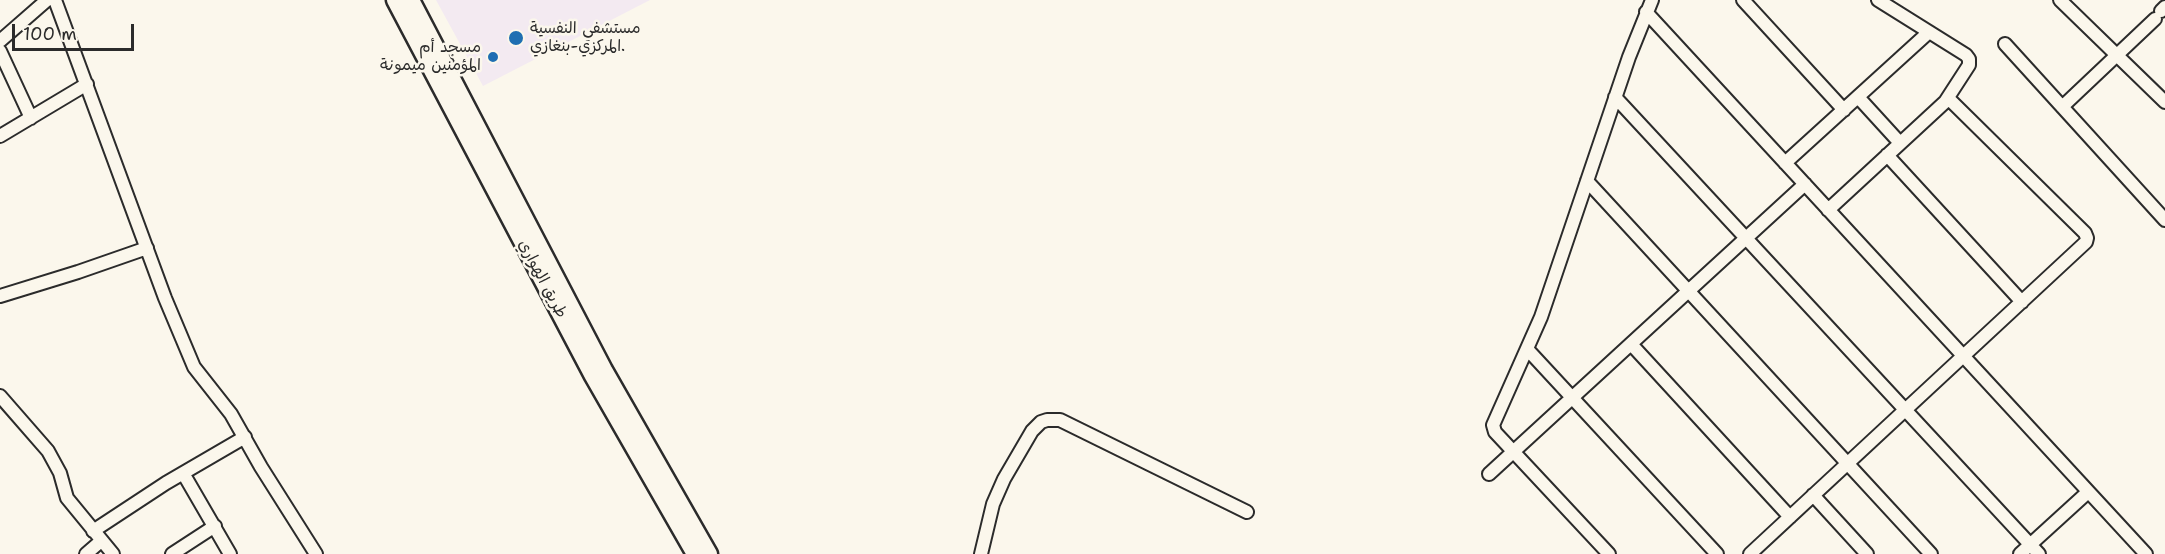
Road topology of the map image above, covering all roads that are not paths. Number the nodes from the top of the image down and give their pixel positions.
1 (47, 0) edge
2 (55, 0) edge
3 (395, 0) edge
4 (411, 0) edge
5 (1652, 0) edge
6 (1743, 0) edge
7 (1878, 0) edge
8 (2061, 0) edge
9 (1646, 12) junction
10 (2160, 12) edge
11 (1929, 32) junction
12 (0, 41) edge
13 (2005, 44) dead end
14 (0, 51) edge
15 (2118, 55) junction
16 (87, 84) junction
17 (1615, 97) junction
18 (1858, 97) junction
19 (1948, 98) junction
20 (2165, 102) edge
21 (2062, 107) junction
22 (1844, 110) junction
23 (31, 118) junction
24 (0, 136) edge
25 (1900, 143) junction
26 (1887, 155) junction
27 (1785, 163) junction
28 (1587, 181) junction
29 (1805, 184) junction
30 (1828, 210) junction
31 (2165, 220) edge
32 (1746, 238) junction
33 (147, 249) junction
34 (1689, 291) junction
35 (1, 293) edge
36 (2022, 302) junction
37 (1631, 344) junction
38 (1528, 350) junction
39 (1963, 356) junction
40 (599, 373) junction
41 (0, 396) edge
42 (1572, 398) junction
43 (1905, 410) junction
44 (245, 437) junction
45 (1514, 452) junction
46 (1847, 464) junction
47 (183, 473) junction
48 (1490, 474) dead end
49 (2088, 492) junction
50 (1813, 495) junction
51 (1247, 512) dead end
52 (1790, 517) junction
53 (215, 526) junction
54 (97, 536) junction
55 (2034, 549) edge
56 (1601, 551) edge
57 (86, 554) edge
58 (113, 554) edge
59 (172, 554) edge
60 (230, 554) edge
61 (316, 554) edge
62 (695, 554) edge
63 (709, 554) edge
64 (981, 554) edge
65 (1717, 554) edge
66 (1750, 554) edge
67 (1867, 554) edge
68 (1931, 554) edge
69 (2020, 554) edge
70 (2146, 554) edge

1 - 12 street
2 - 16 street
3 - 40 highway, طريق الهواري
4 - 40 highway, طريق الهواري
5 - 9 street
6 - 22 street
7 - 11 street
8 - 15 street
9 - 17 street
9 - 27 street
10 - 15 street
11 - 18 street
11 - 19 street
13 - 21 street
14 - 23 street
15 - 20 street
15 - 21 street
16 - 23 street
16 - 33 street
17 - 28 street
17 - 32 street
18 - 22 street
18 - 25 street
19 - 25 street
19 - 36 street
21 - 31 street
22 - 27 street
23 - 24 street
25 - 26 street
26 - 30 street
26 - 36 street
27 - 29 street
28 - 34 street
28 - 38 street
29 - 30 street
29 - 32 street
30 - 39 street
32 - 34 street
32 - 43 street
33 - 35 street
33 - 44 street
34 - 37 street
34 - 46 street
36 - 39 street
37 - 42 street
37 - 52 street
38 - 42 street
38 - 45 street
39 - 43 street
39 - 49 street
40 - 62 highway, طريق الهواري
40 - 63 highway, طريق الهواري
41 - 54 street
42 - 45 street
42 - 65 street
43 - 46 street
43 - 55 street
44 - 47 street
44 - 61 street
45 - 48 street
45 - 56 street
46 - 50 street
46 - 68 street
47 - 53 street
47 - 54 street
49 - 55 street
49 - 70 street
50 - 52 street
50 - 67 street
51 - 64 street
52 - 66 street
53 - 59 street
53 - 60 street
54 - 57 street
54 - 58 street
55 - 69 street

